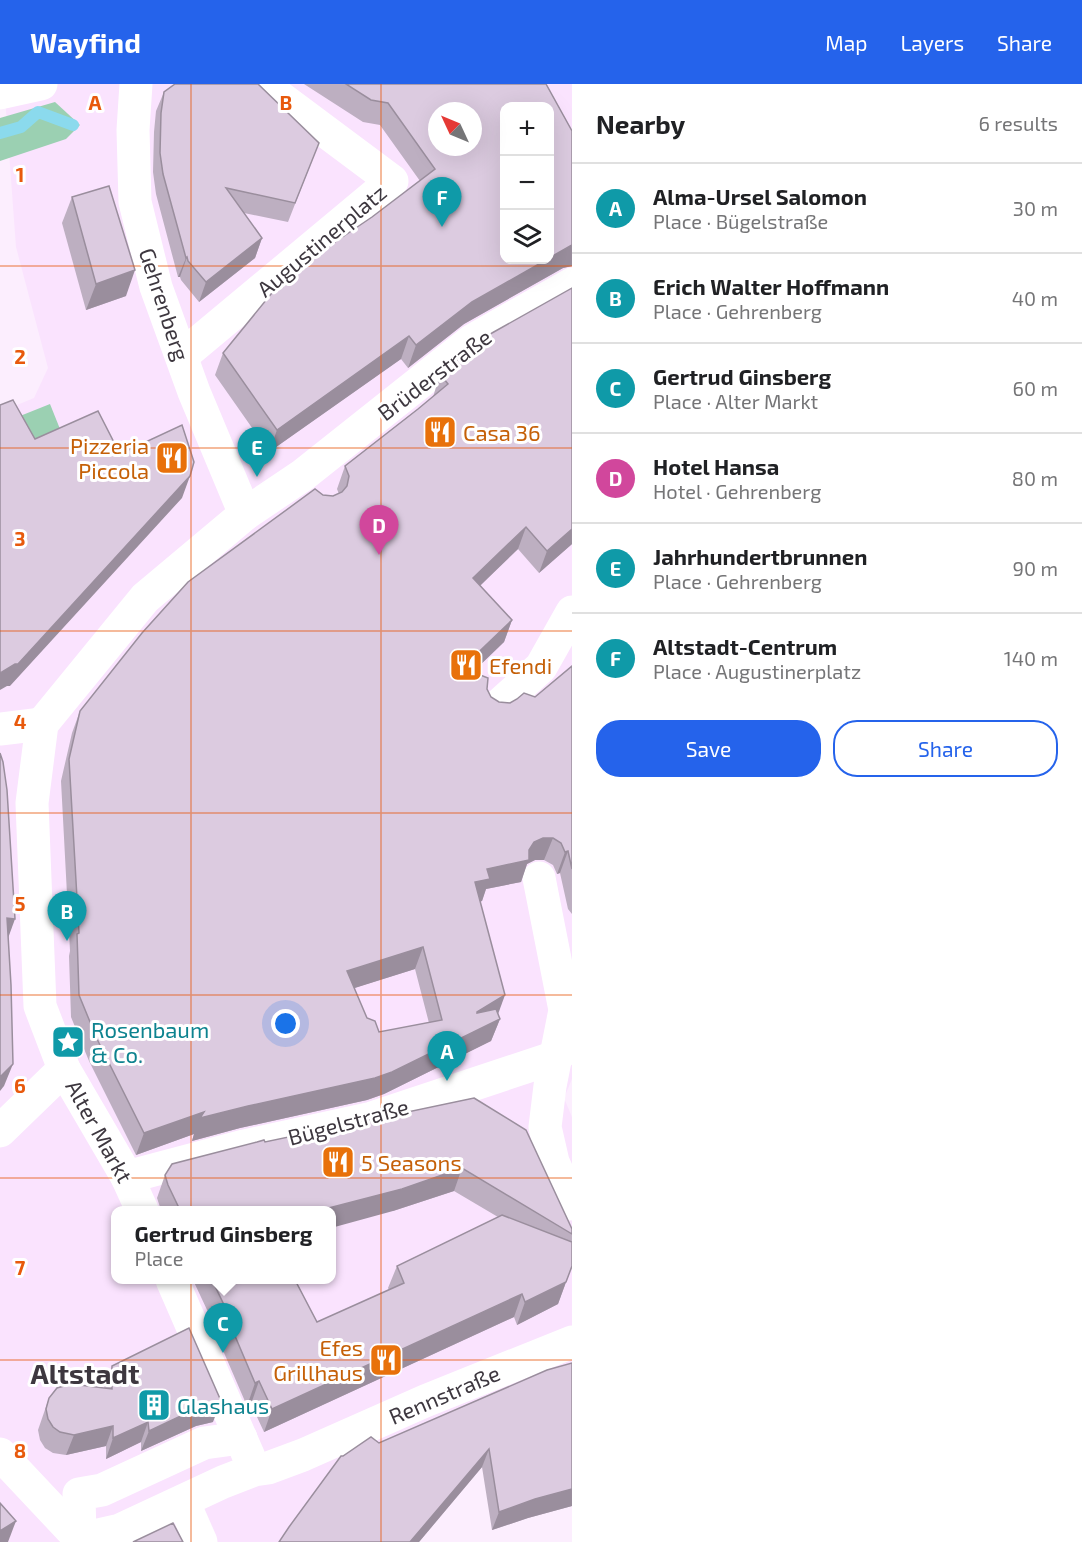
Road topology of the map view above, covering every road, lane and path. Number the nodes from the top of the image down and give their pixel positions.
1 (41, 84) edge
2 (136, 84) edge
3 (262, 84) edge
4 (0, 93) edge
5 (572, 284) edge
6 (182, 356) junction
7 (245, 514) junction
8 (572, 612) edge
9 (497, 707) edge
10 (42, 724) junction
11 (0, 729) edge
12 (539, 878) dead end
13 (564, 1049) edge
14 (64, 1069) junction
15 (0, 1131) edge
16 (127, 1177) junction
17 (572, 1204) edge
18 (140, 1206) edge
19 (174, 1284) edge
20 (572, 1342) edge
21 (241, 1438) junction
22 (0, 1454) edge
23 (254, 1470) junction
24 (183, 1501) junction
25 (78, 1540) edge
26 (201, 1542) edge

1 - 4 street
2 - 6 street, Gehrenberg
3 - 6 street, Augustinerplatz
5 - 7 street, Brüderstraße
6 - 7 street, Gehrenberg
7 - 10 street
8 - 9 street
10 - 11 street
10 - 14 street
12 - 13 street
13 - 16 street, Bügelstraße
13 - 17 street
14 - 15 street, Alter Markt
14 - 16 street, Alter Markt
16 - 18 street, Alter Markt
19 - 21 street
20 - 23 street, Rennstraße
21 - 23 street
21 - 25 street
22 - 25 street
23 - 24 street
24 - 25 street
24 - 26 street

